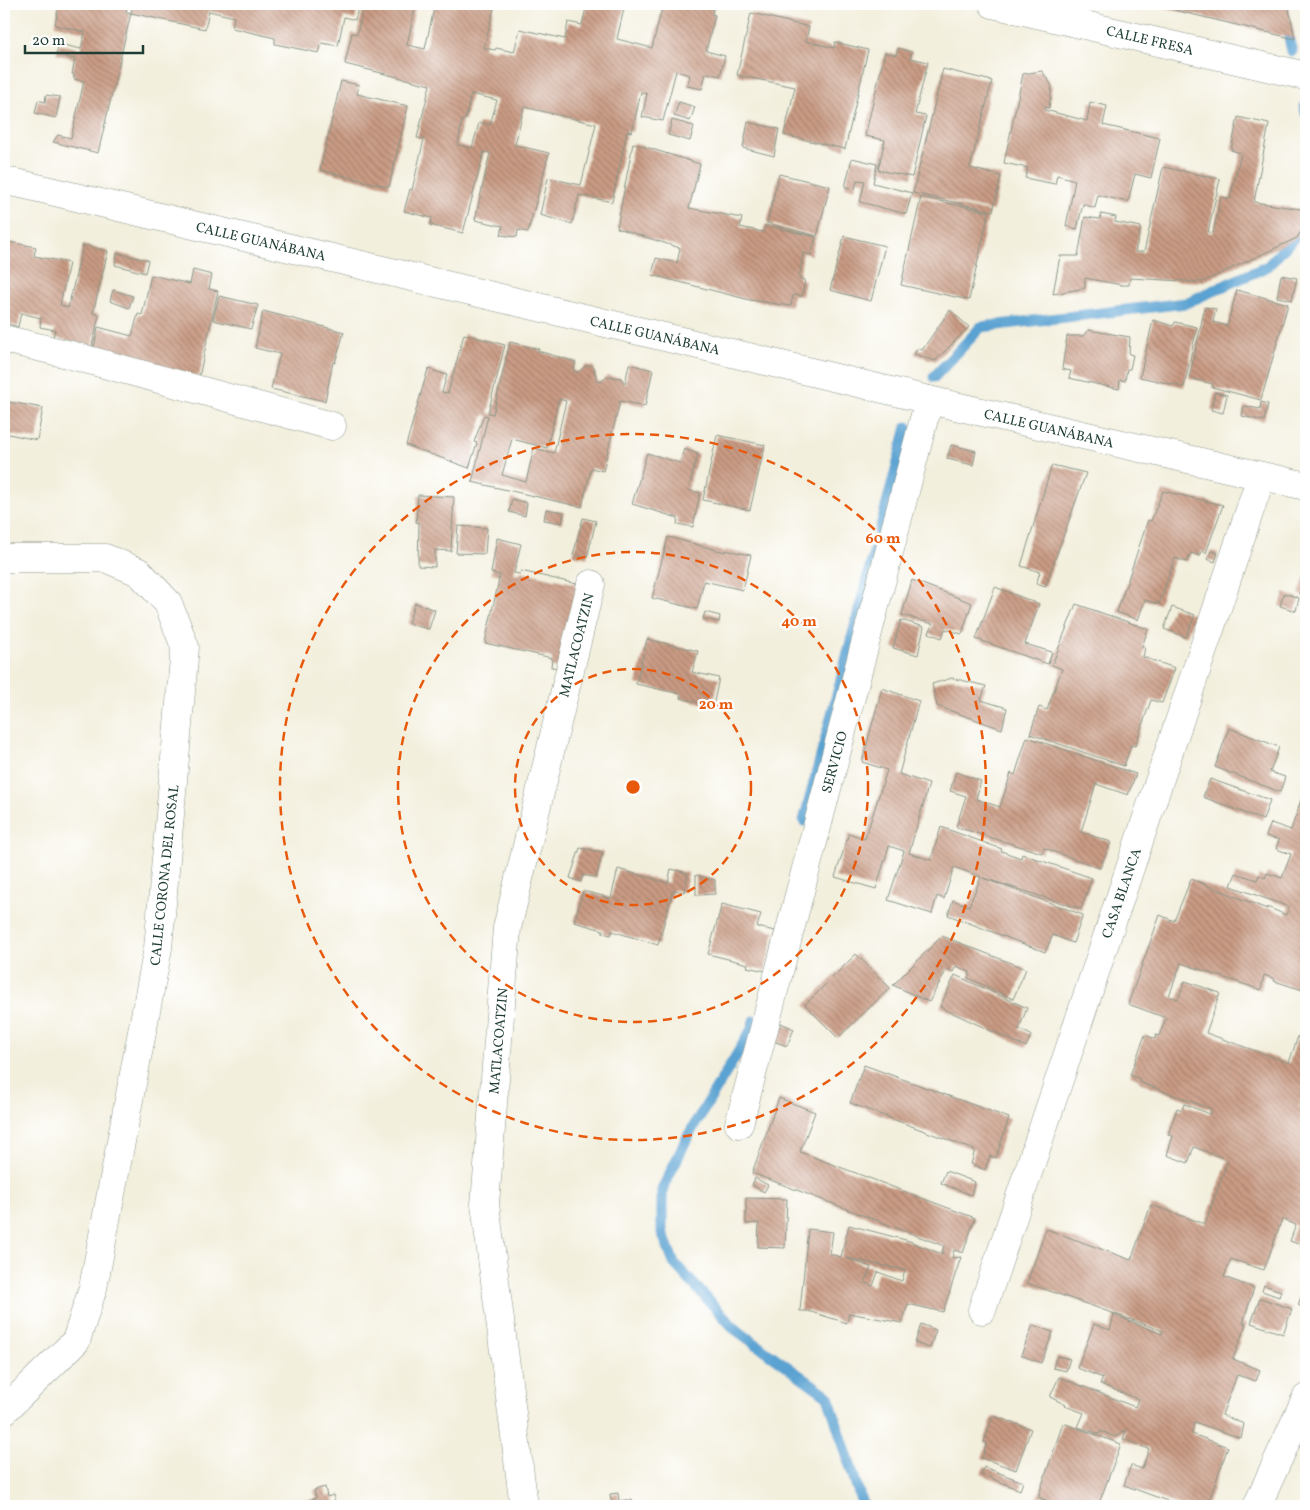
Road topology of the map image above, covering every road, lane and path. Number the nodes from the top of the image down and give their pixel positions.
1 (993, 4) edge
2 (1306, 76) edge
3 (4, 159) edge
4 (12, 183) edge
5 (4, 339) edge
6 (929, 400) junction
7 (332, 426) dead end
8 (1261, 477) junction
9 (1306, 486) edge
10 (4, 558) edge
11 (591, 584) dead end
12 (739, 1124) dead end
13 (982, 1310) dead end
14 (1306, 1398) edge
15 (4, 1411) edge
16 (524, 1506) edge
17 (1257, 1506) edge

1 - 2 street, CALLE FRESA
3 - 4 street
4 - 6 street, CALLE GUANÁBANA
5 - 7 street
6 - 8 street, CALLE GUANÁBANA
6 - 12 street, SERVICIO
8 - 9 street, CALLE GUANÁBANA
8 - 13 street, CASA BLANCA
10 - 15 street, CALLE CORONA DEL ROSAL
11 - 16 street, MATLACOATZIN
14 - 17 street

